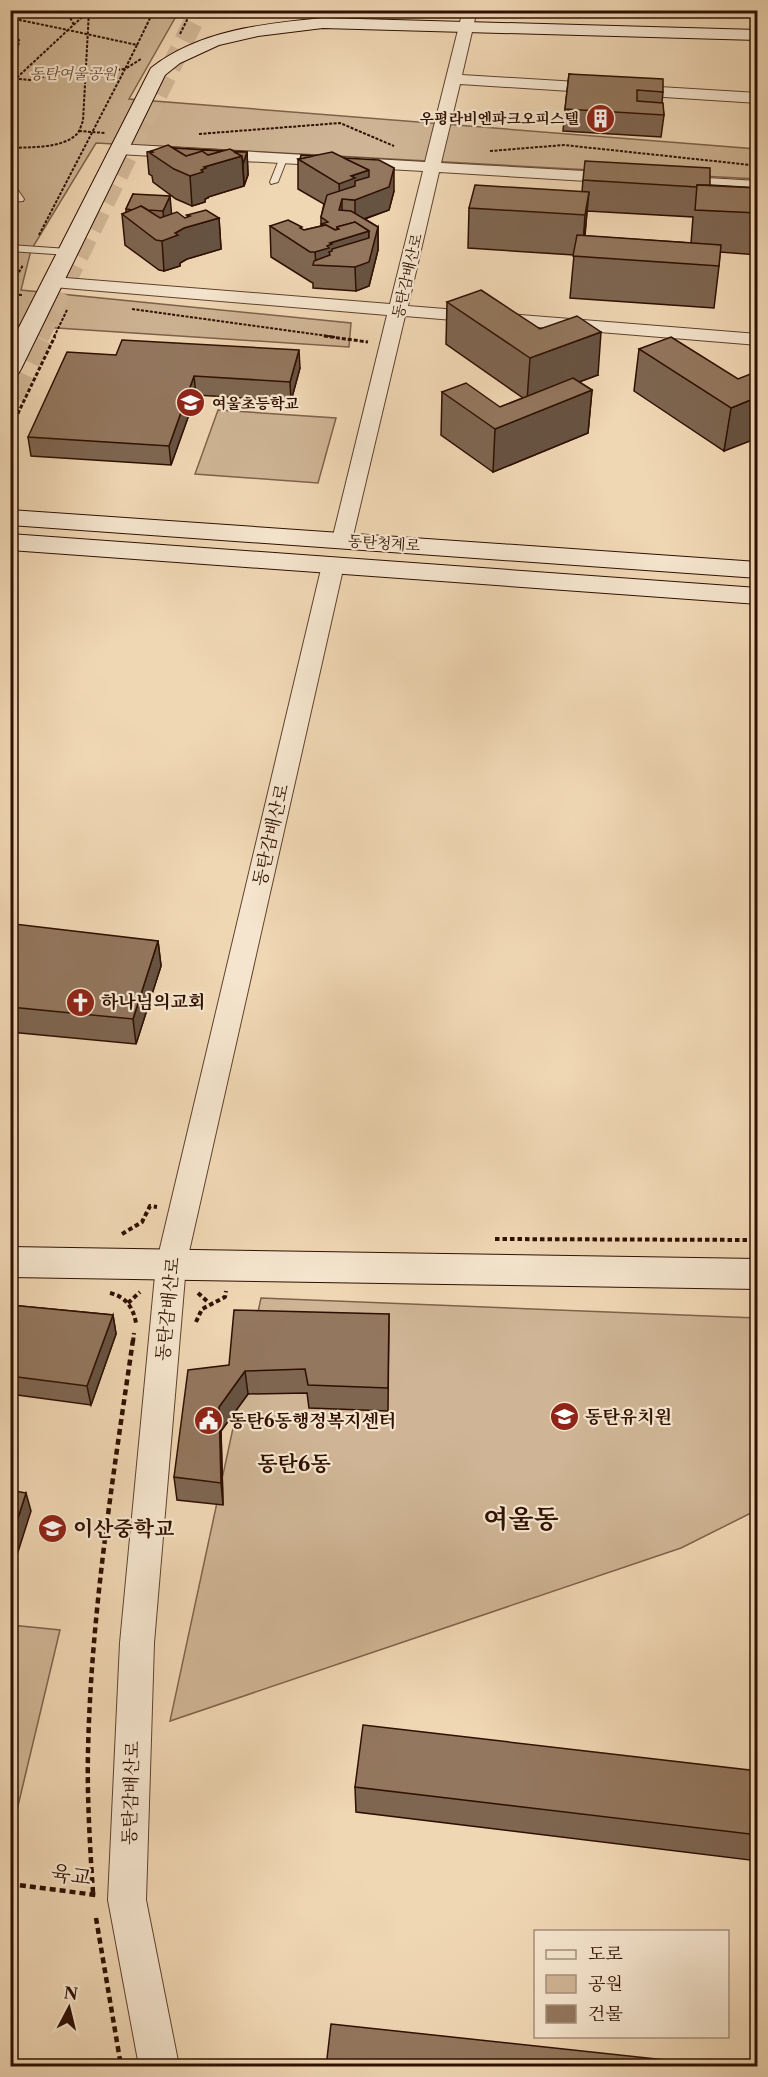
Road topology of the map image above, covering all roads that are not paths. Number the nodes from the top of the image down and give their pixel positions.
1 (468, 18) edge
2 (758, 35) edge
3 (454, 79) junction
4 (758, 98) edge
5 (118, 149) junction
6 (283, 159) junction
7 (433, 168) junction
8 (10, 181) edge
9 (274, 182) dead end
10 (758, 186) edge
11 (10, 200) edge
12 (10, 249) edge
13 (68, 252) junction
14 (50, 290) junction
15 (399, 310) junction
16 (758, 340) edge
17 (10, 369) edge
18 (10, 516) edge
19 (14, 542) edge
20 (337, 553) junction
21 (758, 570) edge
22 (758, 596) edge
23 (10, 1262) edge
24 (171, 1265) junction
25 (758, 1274) edge
26 (159, 2067) edge

1 - 2 street
1 - 3 street, 동탄감배산로
1 - 5 street
3 - 4 street
3 - 7 street, 동탄감배산로
5 - 6 street
5 - 13 street
6 - 7 street
6 - 9 lane
7 - 10 street
7 - 15 street, 동탄감배산로
8 - 11 lane
12 - 13 lane
13 - 14 street
14 - 15 street
14 - 17 street
15 - 16 street
15 - 20 street, 동탄감배산로
18 - 20 street, 동탄청계로
19 - 20 street
20 - 21 street, 동탄청계로
20 - 22 street
20 - 24 street, 동탄감배산로
23 - 24 street
24 - 25 street
24 - 26 street, 동탄감배산로

